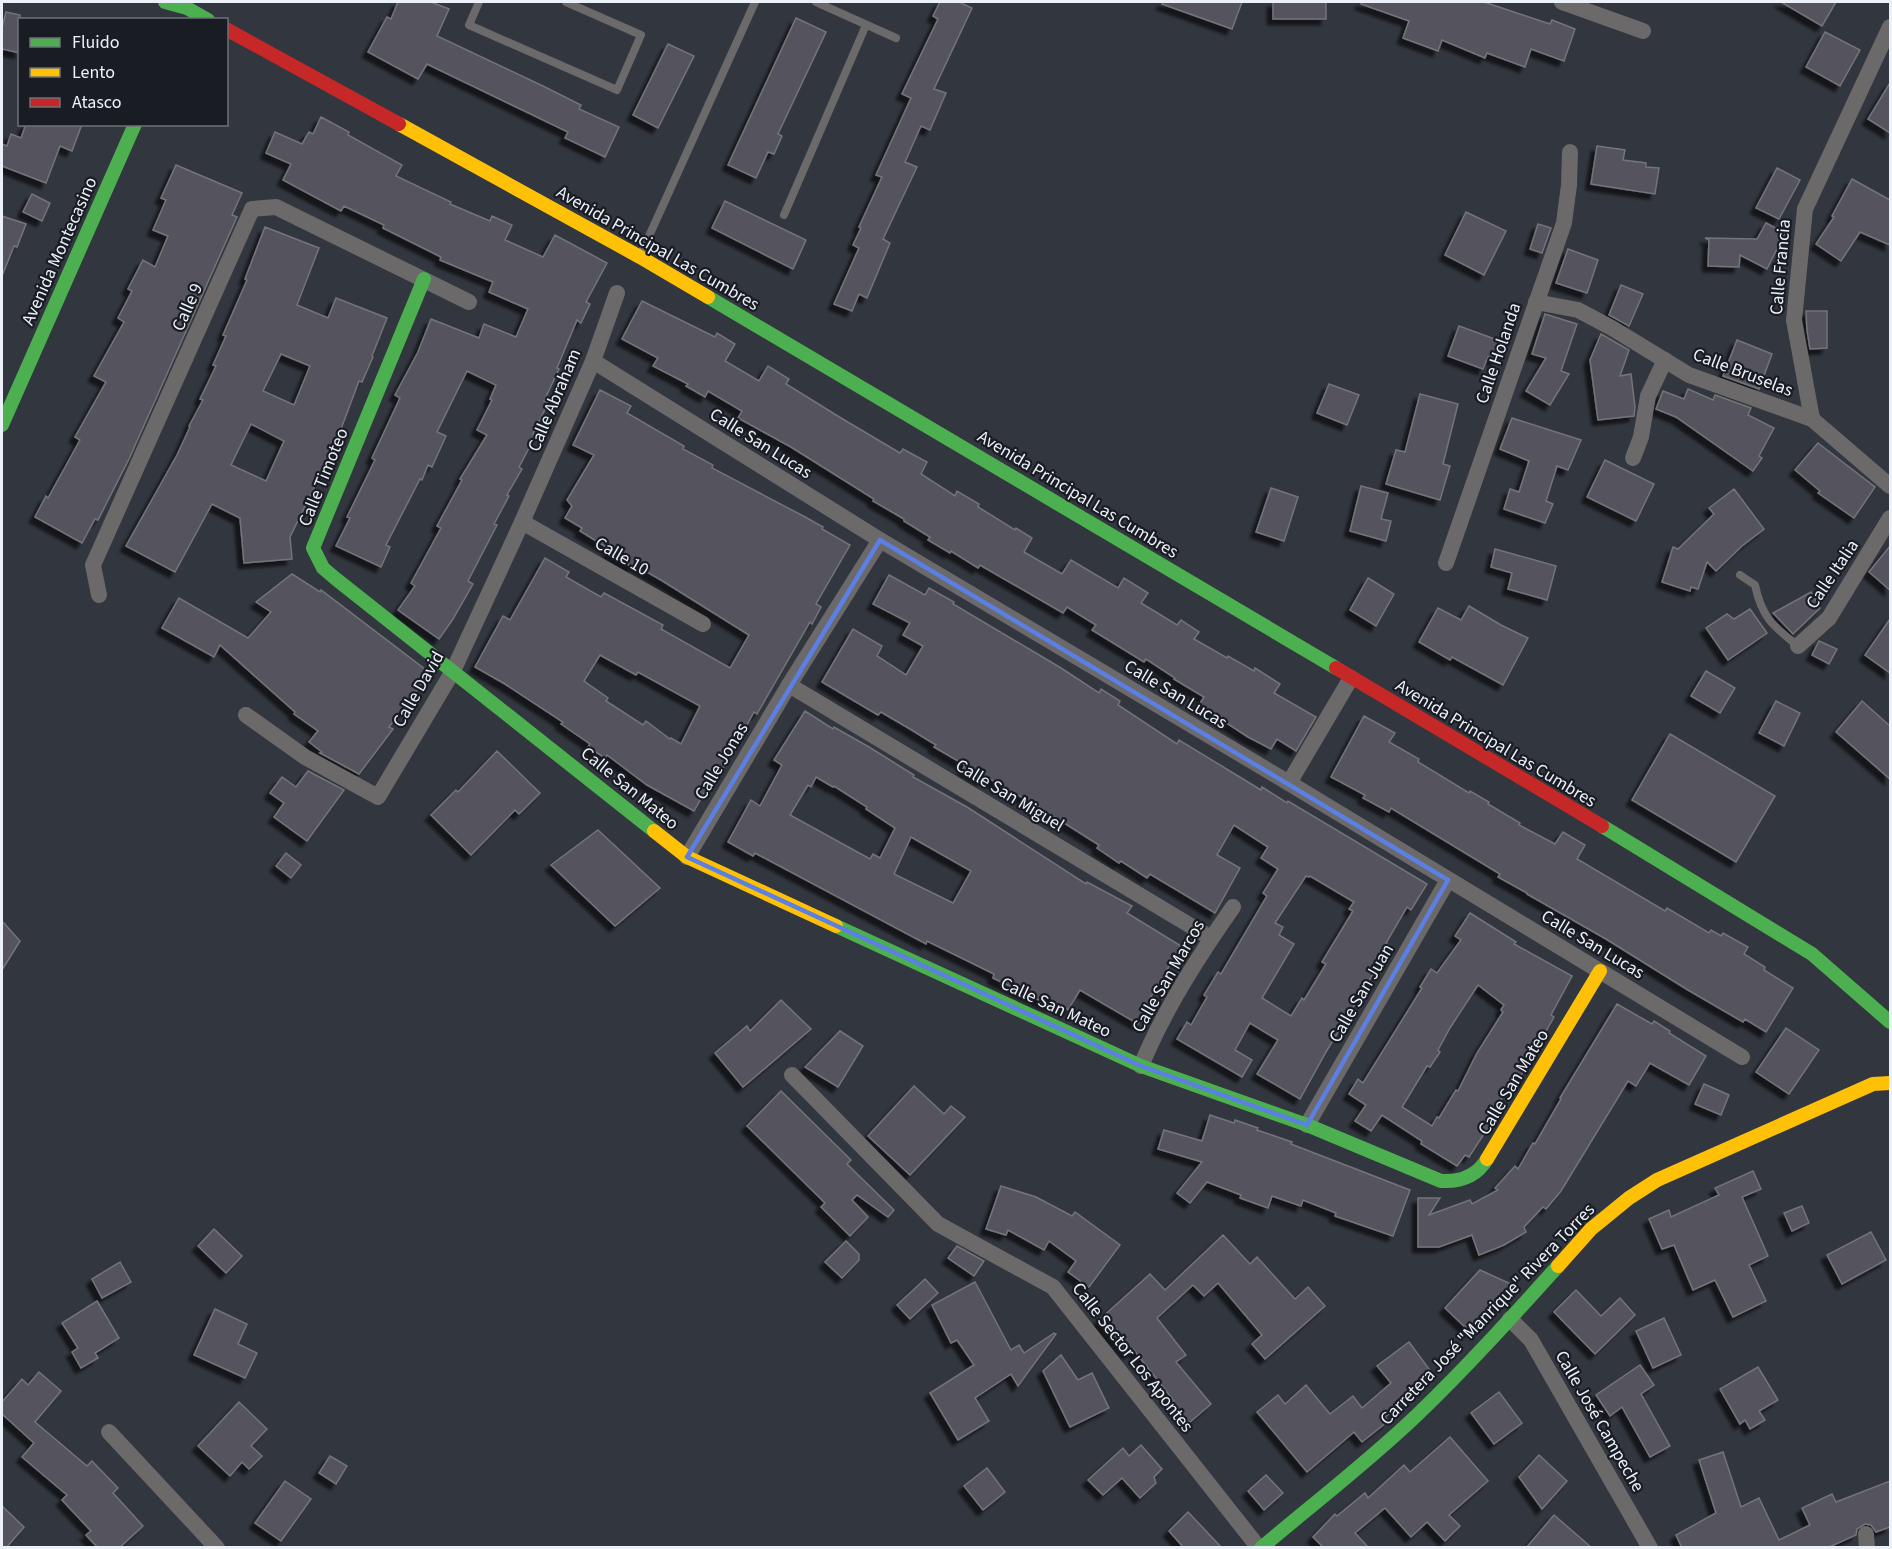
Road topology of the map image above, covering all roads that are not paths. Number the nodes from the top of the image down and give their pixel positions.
1 (165, 2) edge
2 (479, 2) edge
3 (566, 2) edge
4 (755, 2) edge
5 (816, 2) edge
6 (1562, 2) edge
7 (186, 10) edge
8 (204, 18) edge
9 (866, 25) junction
10 (1890, 27) edge
11 (228, 30) edge
12 (1643, 31) dead end
13 (896, 38) dead end
14 (134, 126) edge
15 (1570, 152) dead end
16 (784, 215) dead end
17 (640, 256) junction
18 (424, 279) junction
19 (617, 293) dead end
20 (469, 302) dead end
21 (1536, 302) junction
22 (593, 360) junction
23 (1665, 360) junction
24 (1812, 419) junction
25 (2, 425) edge
26 (1634, 458) dead end
27 (1890, 486) edge
28 (1890, 518) edge
29 (522, 522) junction
30 (880, 540) junction
31 (1446, 563) dead end
32 (1740, 575) dead end
33 (99, 595) dead end
34 (703, 624) dead end
35 (1798, 646) joint
36 (453, 671) junction
37 (1351, 678) junction
38 (789, 685) junction
39 (246, 715) dead end
40 (1289, 783) junction
41 (687, 857) junction
42 (1448, 880) junction
43 (1233, 907) dead end
44 (1211, 938) junction
45 (1600, 971) junction
46 (1890, 1022) edge
47 (1742, 1057) dead end
48 (1141, 1066) junction
49 (792, 1075) dead end
50 (1890, 1083) edge
51 (1306, 1125) junction
52 (1510, 1319) junction
53 (109, 1432) dead end
54 (217, 1548) edge
55 (1260, 1548) edge
56 (1650, 1548) edge

1 - 7 street
2 - 3 lane
4 - 17 lane
5 - 9 lane
6 - 12 street
7 - 8 street
9 - 13 lane
9 - 16 lane
10 - 24 street, Calle Francia
11 - 17 street, Avenida Principal Las Cumbres
14 - 25 street, Avenida Montecasino
15 - 21 street, Calle Holanda
17 - 37 street, Avenida Principal Las Cumbres
18 - 20 street
18 - 33 street, Calle 9
18 - 36 street, Calle Timoteo
19 - 22 street, Calle Abraham
21 - 23 street, Calle Bruselas
21 - 31 street, Calle Holanda
22 - 29 street, Calle Abraham
22 - 30 street, Calle San Lucas
23 - 24 street, Calle Bruselas
23 - 26 street
24 - 27 street, Calle Bruselas
28 - 35 street, Calle Italia
29 - 34 street, Calle 10
29 - 36 street, Calle David
30 - 38 street
30 - 40 street, Calle San Lucas
32 - 35 lane
36 - 39 street, Calle David
36 - 41 street, Calle San Mateo
37 - 40 street
37 - 46 street, Avenida Principal Las Cumbres
38 - 41 street, Calle Jonas
38 - 44 street, Calle San Miguel
40 - 42 street, Calle San Lucas
41 - 48 street, Calle San Mateo
42 - 45 street, Calle San Lucas
42 - 51 street, Calle San Juan
43 - 44 street, Calle San Marcos
44 - 48 street, Calle San Marcos
45 - 47 street, Calle San Lucas
45 - 51 street, Calle San Mateo
48 - 51 street, Calle San Mateo
49 - 55 street, Calle Sector Los Apontes
50 - 52 street, Carretera José "Manrique" Rivera Torres
52 - 55 street, Carretera José "Manrique" Rivera Torres
52 - 56 street, Calle José Campeche
53 - 54 street

